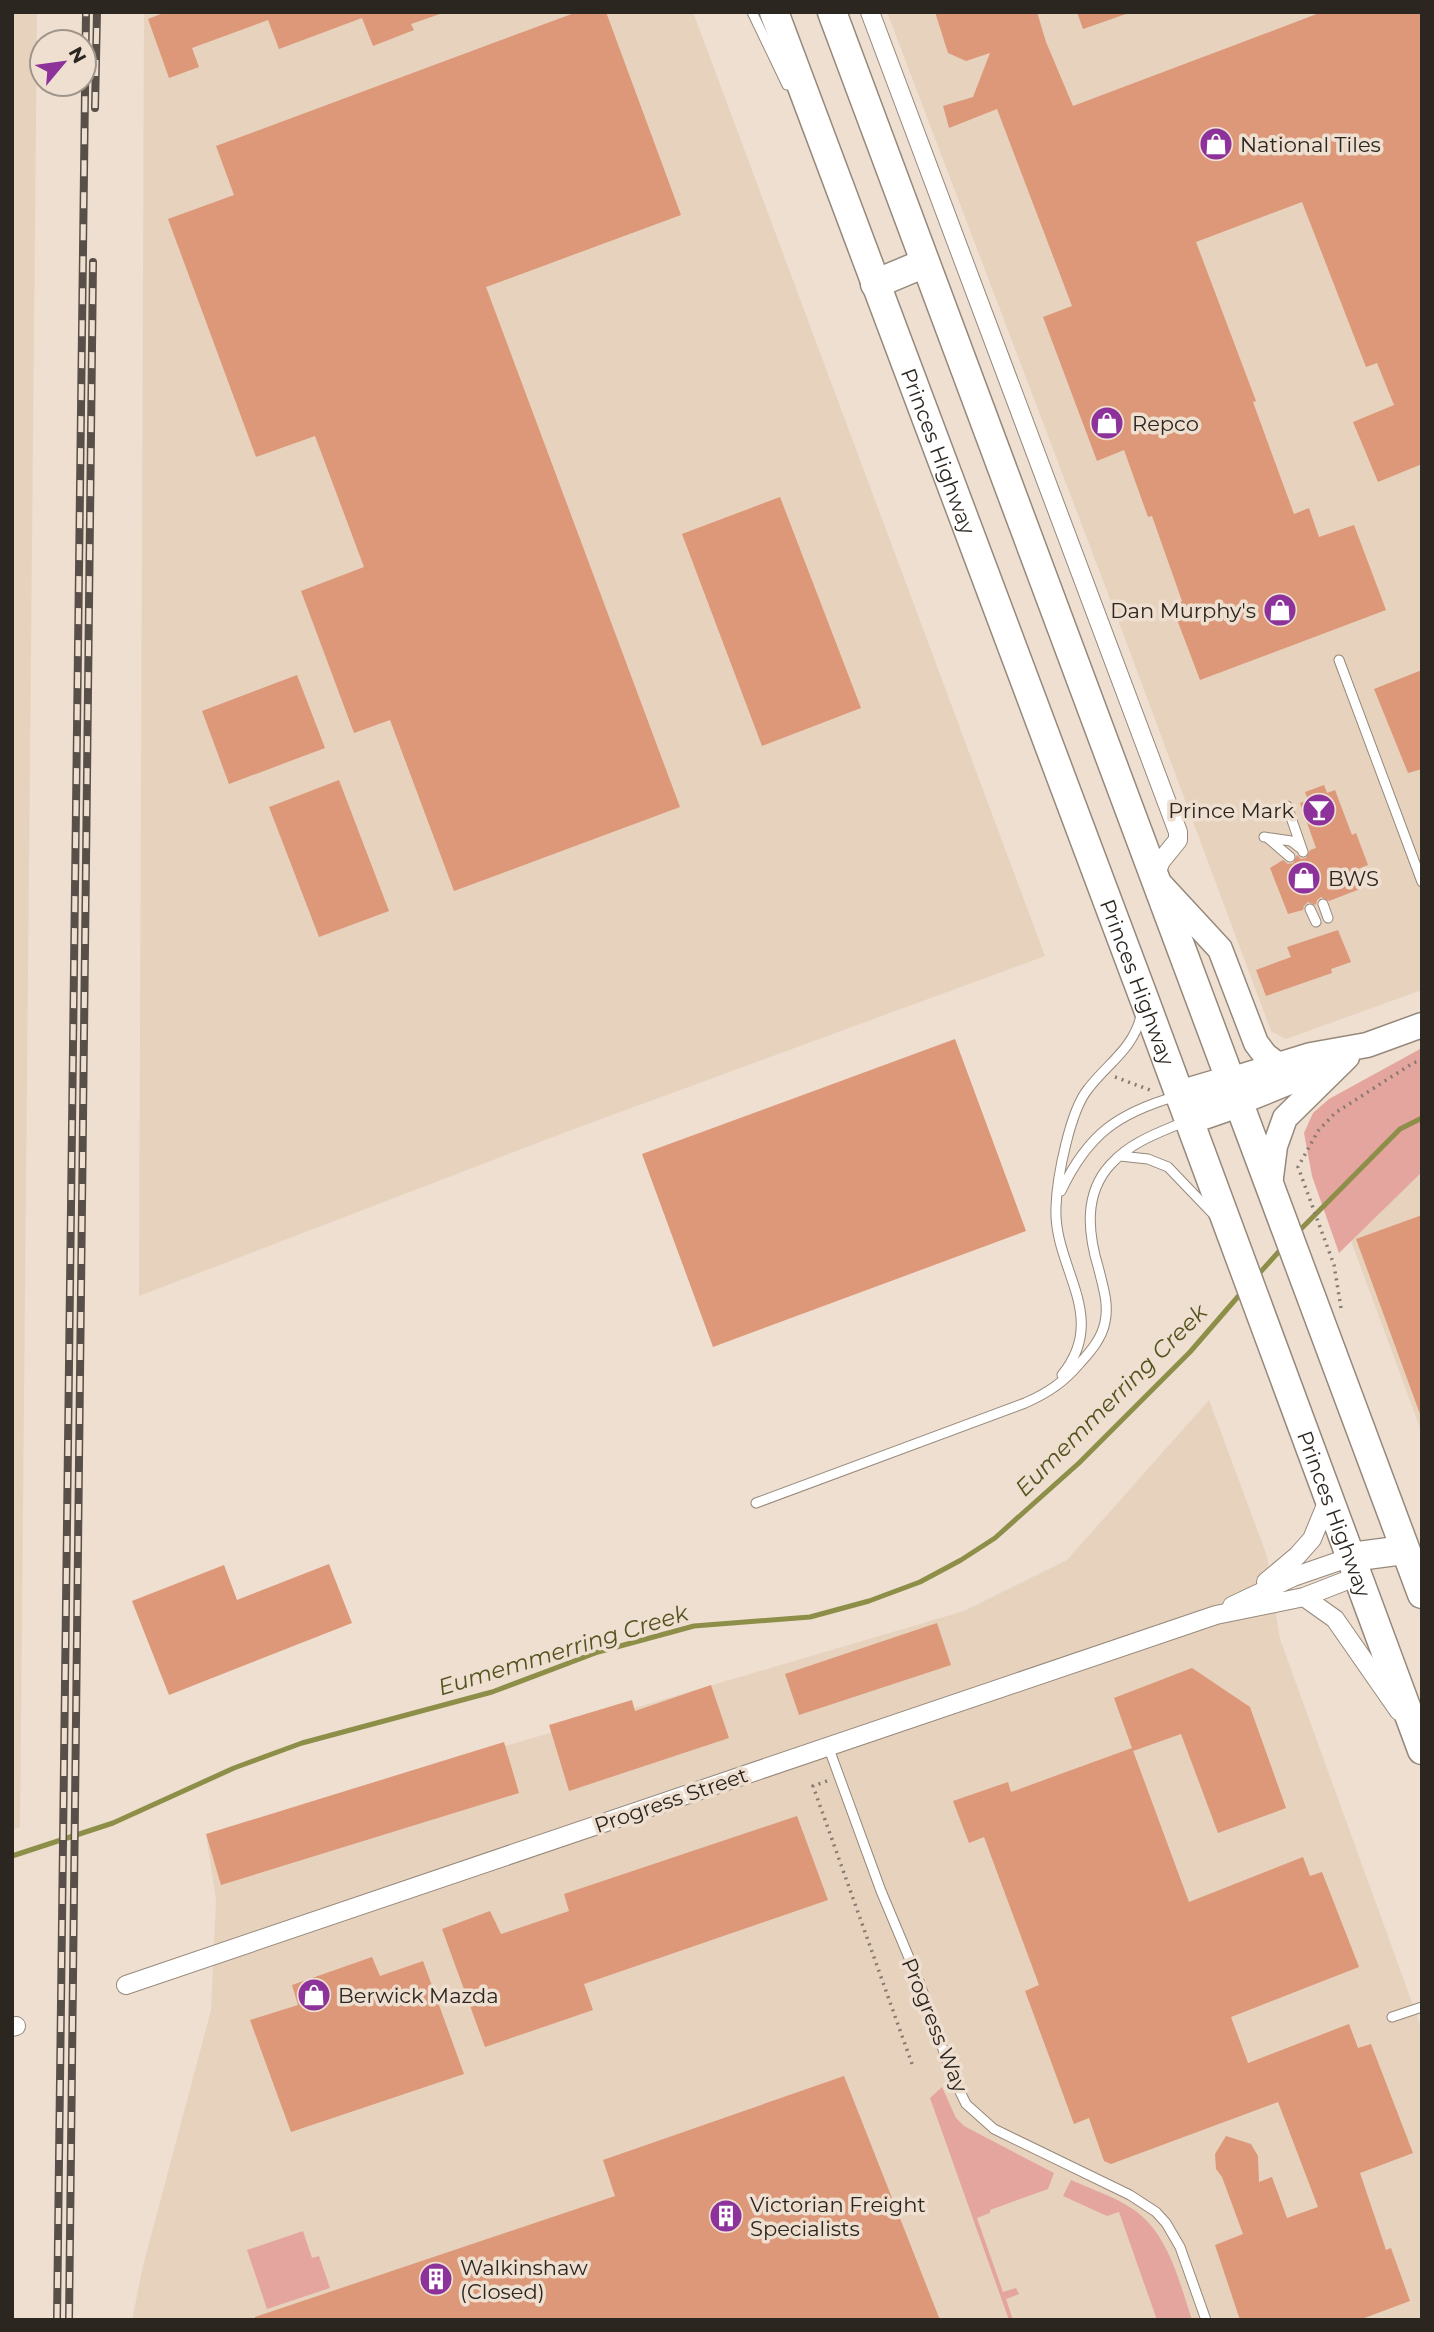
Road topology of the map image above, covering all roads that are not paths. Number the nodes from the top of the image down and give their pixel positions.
1 (752, 12) edge
2 (774, 12) edge
3 (812, 12) edge
4 (832, 12) edge
5 (870, 12) edge
6 (793, 97) dead end
7 (799, 109) dead end
8 (898, 191) junction
9 (850, 216) junction
10 (957, 247) junction
11 (925, 263) junction
12 (875, 284) junction
13 (1339, 660) dead end
14 (1287, 806) dead end
15 (1290, 857) dead end
16 (1155, 878) junction
17 (1422, 882) edge
18 (1322, 904) dead end
19 (1310, 909) dead end
20 (1328, 918) dead end
21 (1316, 922) dead end
22 (1145, 1001) junction
23 (1422, 1025) edge
24 (1356, 1051) junction
25 (1278, 1065) junction
26 (1234, 1091) junction
27 (1173, 1103) junction
28 (1120, 1156) junction
29 (1273, 1195) junction
30 (1056, 1203) junction
31 (1234, 1241) junction
32 (1025, 1403) junction
33 (1329, 1499) junction
34 (756, 1503) dead end
35 (1413, 1546) edge
36 (1354, 1567) junction
37 (1422, 1594) edge
38 (1304, 1597) junction
39 (1247, 1598) junction
40 (1216, 1615) junction
41 (1419, 1744) edge
42 (828, 1746) junction
43 (126, 1985) dead end
44 (1422, 2007) edge
45 (1392, 2017) dead end
46 (1206, 2320) edge

1 - 6 lane
2 - 9 highway, Princes Highway
3 - 8 highway
4 - 8 highway
5 - 10 street
7 - 9 lane, Princes Highway
8 - 11 highway
9 - 12 highway, Princes Highway
10 - 11 street
10 - 16 street
11 - 12 highway
11 - 16 highway
12 - 22 highway, Princes Highway
13 - 17 lane
14 - 15 lane
16 - 25 main road
16 - 26 highway
18 - 20 lane
19 - 21 lane
22 - 27 highway, Princes Highway
22 - 30 lane
23 - 24 main road
24 - 25 main road
24 - 26 main road
24 - 29 main road
25 - 26 main road
26 - 27 highway
26 - 29 highway
27 - 28 lane
27 - 30 lane
27 - 31 highway, Princes Highway
28 - 31 lane
28 - 32 lane
29 - 35 highway
30 - 32 lane
31 - 33 highway, Princes Highway
32 - 34 lane
33 - 36 highway, Princes Highway
33 - 39 street
35 - 36 highway
35 - 37 highway
36 - 38 street, Progress Street
36 - 39 street, Progress Street
36 - 41 highway, Princes Highway
38 - 40 street, Progress Street
38 - 41 street
39 - 40 street, Progress Street
40 - 42 street, Progress Street
42 - 43 street, Progress Street
42 - 46 lane, Progress Way
44 - 45 lane

